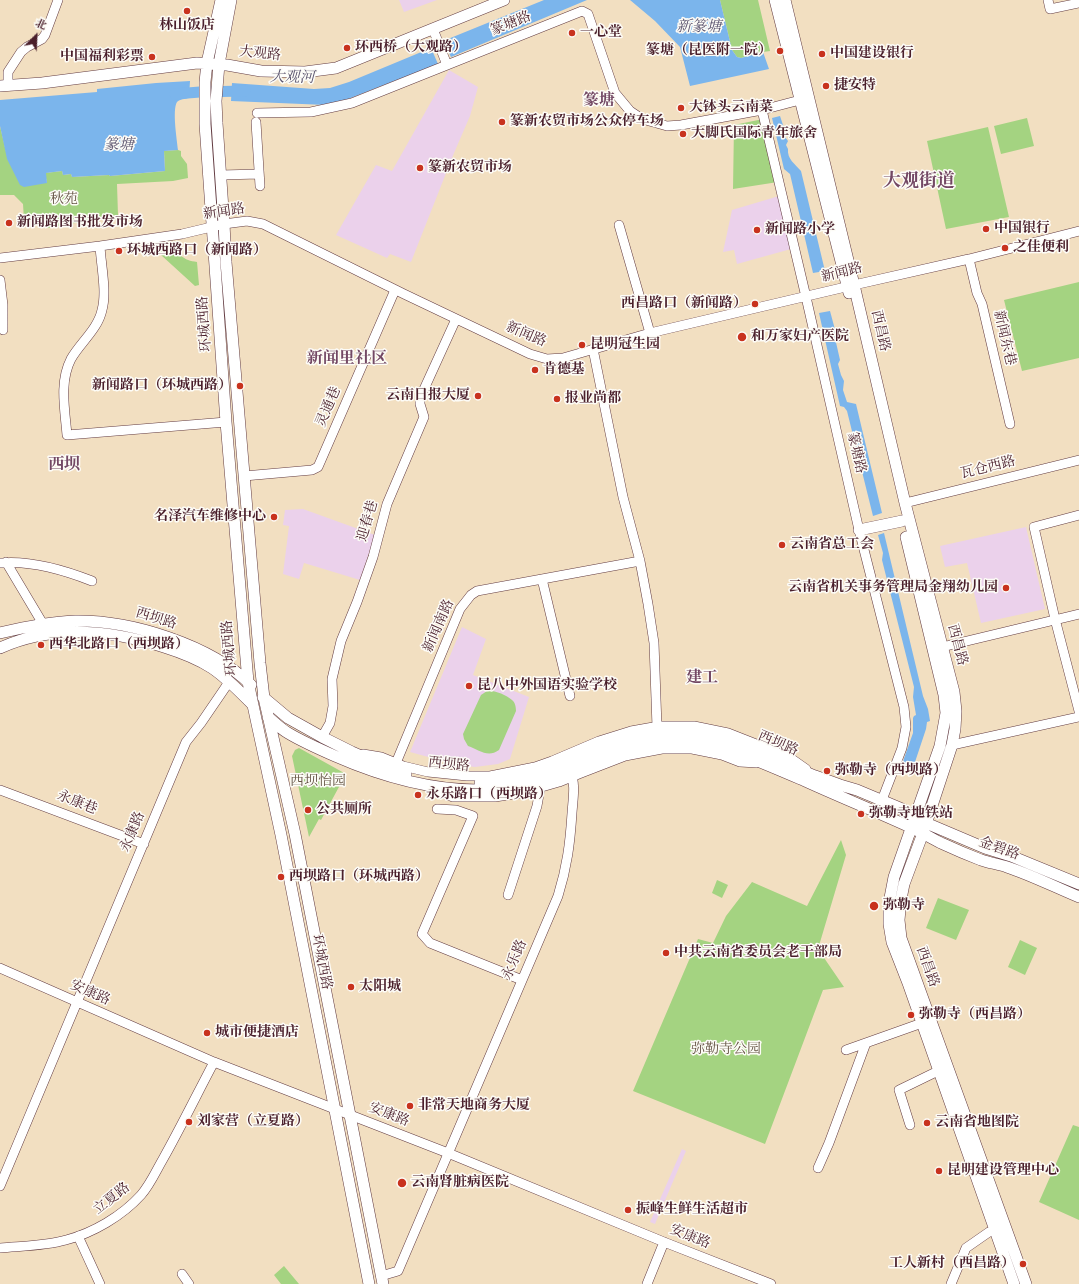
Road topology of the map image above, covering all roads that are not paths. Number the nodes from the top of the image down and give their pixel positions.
1 (58, 0) edge
2 (221, 0) edge
3 (231, 0) edge
4 (504, 0) edge
5 (776, 0) edge
6 (785, 0) edge
7 (1079, 2) edge
8 (1049, 5) edge
9 (433, 29) junction
10 (207, 63) junction
11 (219, 64) junction
12 (447, 65) junction
13 (4, 86) edge
14 (800, 100) junction
15 (762, 110) junction
16 (259, 174) junction
17 (220, 175) junction
18 (260, 186) dead end
19 (224, 224) junction
20 (619, 225) dead end
21 (213, 226) junction
22 (1079, 231) edge
23 (100, 246) junction
24 (0, 258) edge
25 (969, 259) junction
26 (0, 280) edge
27 (851, 285) junction
28 (394, 290) junction
29 (806, 296) junction
30 (456, 319) junction
31 (3, 330) dead end
32 (650, 333) junction
33 (593, 349) junction
34 (226, 422) junction
35 (1010, 424) dead end
36 (1079, 460) edge
37 (244, 476) junction
38 (905, 503) junction
39 (1079, 515) edge
40 (902, 521) junction
41 (859, 530) junction
42 (640, 561) junction
43 (3, 563) edge
44 (542, 579) junction
45 (92, 581) dead end
46 (1079, 614) edge
47 (1055, 619) junction
48 (43, 624) junction
49 (0, 633) edge
50 (942, 647) junction
51 (0, 648) edge
52 (229, 682) junction
53 (248, 682) junction
54 (570, 696) dead end
55 (264, 698) junction
56 (253, 704) junction
57 (1079, 711) edge
58 (1079, 718) edge
59 (269, 719) junction
60 (656, 727) junction
61 (322, 737) junction
62 (952, 745) junction
63 (352, 752) junction
64 (396, 763) junction
65 (571, 773) junction
66 (815, 776) junction
67 (416, 784) junction
68 (540, 789) junction
69 (0, 790) edge
70 (882, 800) junction
71 (437, 809) dead end
72 (915, 816) junction
73 (911, 827) junction
74 (924, 828) junction
75 (144, 844) junction
76 (1079, 884) edge
77 (508, 895) dead end
78 (1079, 897) edge
79 (0, 968) edge
80 (522, 980) junction
81 (78, 1002) junction
82 (922, 1023) junction
83 (866, 1043) junction
84 (846, 1050) dead end
85 (214, 1062) junction
86 (938, 1071) junction
87 (334, 1109) junction
88 (349, 1115) junction
89 (910, 1125) dead end
90 (448, 1153) junction
91 (818, 1168) dead end
92 (0, 1186) edge
93 (995, 1230) junction
94 (78, 1236) junction
95 (664, 1242) junction
96 (0, 1248) edge
97 (182, 1274) dead end
98 (382, 1280) edge
99 (100, 1284) edge
100 (189, 1284) edge
101 (369, 1284) edge
102 (647, 1284) edge
103 (771, 1284) edge
104 (951, 1284) edge
105 (1014, 1284) edge
106 (1026, 1284) edge

1 - 13 street
2 - 10 main road, 环城西路
3 - 11 main road, 环城西路
4 - 9 main road, 大观路
5 - 14 main road, 西昌路
6 - 27 main road, 西昌路
7 - 8 street
9 - 11 main road, 大观路
9 - 12 street
10 - 11 main road, 大观路
10 - 13 main road, 大观路
10 - 21 main road, 环城西路
11 - 17 main road, 环城西路
12 - 15 street, 篆塘路
12 - 16 street, 篆塘路
14 - 15 street, 篆塘路
14 - 27 main road, 西昌路
15 - 29 street, 篆塘路
16 - 17 street
16 - 18 street
17 - 19 main road, 环城西路
19 - 21 street, 新闻路
19 - 28 street, 新闻路
19 - 37 main road, 环城西路
20 - 32 street
21 - 23 street, 新闻路
21 - 34 main road, 环城西路
22 - 25 street, 新闻路
23 - 24 street, 新闻路
23 - 34 street
25 - 27 street, 新闻路
25 - 35 street, 新闻东巷
26 - 31 street
27 - 29 street, 新闻路
27 - 38 main road, 西昌路
27 - 40 main road, 西昌路
28 - 30 street, 新闻路
28 - 37 street, 灵通巷
29 - 32 street, 新闻路
29 - 41 street, 篆塘路
30 - 33 street, 新闻路
30 - 61 street, 迎春巷
32 - 33 street, 新闻路
33 - 42 street
34 - 53 main road, 环城西路
36 - 38 street, 瓦仓西路
37 - 55 main road, 环城西路
38 - 50 main road, 西昌路
39 - 47 street
40 - 41 main road
40 - 72 main road, 西昌路
41 - 70 street, 篆塘路
42 - 44 street, 新闻南路
42 - 60 street
43 - 45 street
43 - 48 street
44 - 54 street
44 - 64 street, 新闻南路
46 - 47 street
47 - 50 street
47 - 57 street
48 - 49 main road, 西坝路
48 - 53 main road, 西坝路
50 - 62 main road, 西昌路
51 - 52 main road, 西坝路
52 - 56 main road, 西坝路
52 - 75 street, 永康路
53 - 55 main road, 西坝路
53 - 56 main road, 环城西路
55 - 59 main road, 环城西路
55 - 61 main road, 西坝路
56 - 59 main road, 西坝路
56 - 87 main road, 环城西路
58 - 62 street
59 - 67 main road, 西坝路
59 - 88 main road, 环城西路
60 - 64 street
60 - 66 street
61 - 63 main road, 西坝路
62 - 74 main road, 西昌路
63 - 64 street
63 - 66 main road, 西坝路
65 - 67 main road, 西坝路
65 - 68 street
65 - 73 main road, 西坝路
65 - 80 street, 永乐路
66 - 70 main road, 西坝路
67 - 68 street
68 - 77 street
69 - 75 street, 永康巷
70 - 72 main road, 西坝路
71 - 80 street
72 - 73 main road, 西昌路
72 - 74 main road, 金碧路
73 - 74 main road, 金碧路
73 - 82 main road, 西昌路
74 - 76 main road, 金碧路
74 - 78 main road, 金碧路
74 - 106 main road, 西昌路
75 - 81 street, 永康路
79 - 81 street, 安康路
80 - 90 street, 永乐路
81 - 85 street, 安康路
81 - 92 street
82 - 83 street
82 - 86 main road, 西昌路
83 - 84 street
83 - 91 street
85 - 87 street, 安康路
85 - 94 street, 立夏路
86 - 89 street
86 - 93 main road, 西昌路
87 - 88 street, 安康路
87 - 101 main road, 环城西路
88 - 90 street, 安康路
88 - 98 main road, 环城西路
90 - 95 street, 安康路
90 - 98 street, 永乐路
93 - 104 street
93 - 105 main road, 西昌路
94 - 96 street, 立夏路
94 - 99 street
95 - 102 street
95 - 103 street, 安康路
97 - 100 street

